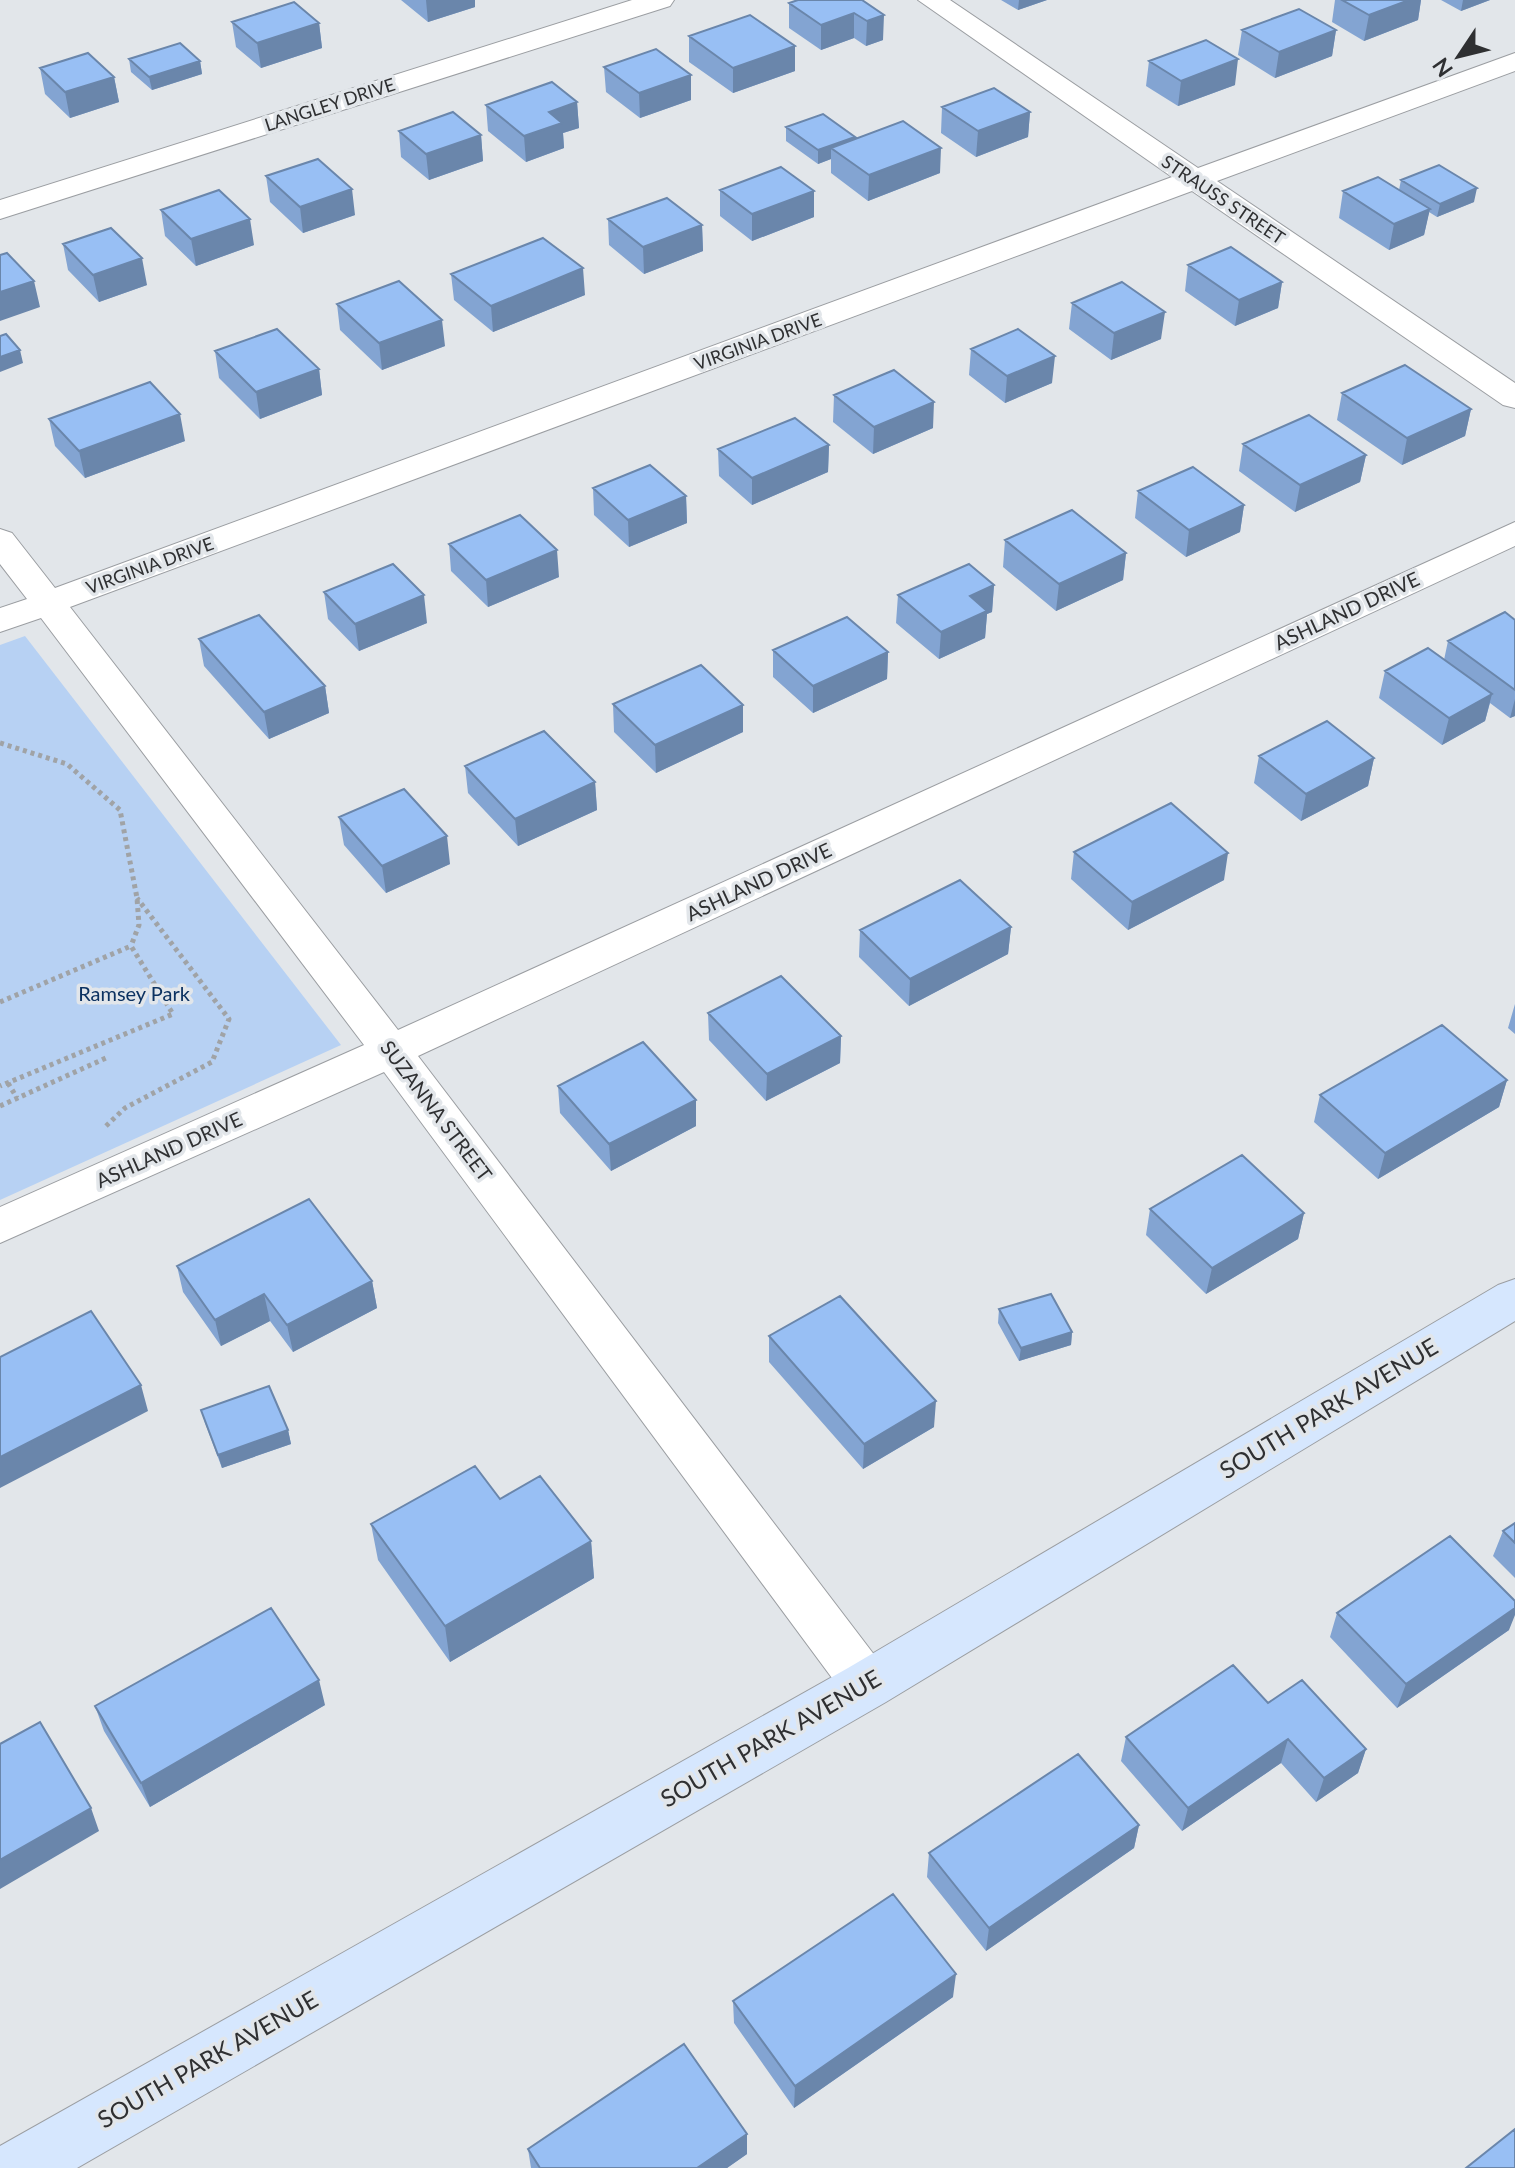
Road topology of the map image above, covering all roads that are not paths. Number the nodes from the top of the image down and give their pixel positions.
1 (660, 0) edge
2 (932, 0) edge
3 (1515, 61) edge
4 (1194, 181) junction
5 (0, 210) edge
6 (1515, 398) edge
7 (1515, 533) edge
8 (0, 540) edge
9 (50, 603) junction
10 (0, 621) edge
11 (391, 1051) junction
12 (0, 1226) edge
13 (1515, 1298) edge
14 (867, 1685) junction
15 (20, 2168) edge

1 - 5 street, LANGLEY DRIVE
2 - 4 street, STRAUSS STREET
3 - 4 street, VIRGINIA DRIVE
4 - 6 street, STRAUSS STREET
4 - 9 street, VIRGINIA DRIVE
7 - 11 street, ASHLAND DRIVE
8 - 9 street, SUZANNA STREET
9 - 10 street, VIRGINIA DRIVE
9 - 11 street, SUZANNA STREET
11 - 12 street, ASHLAND DRIVE
11 - 14 street, SUZANNA STREET
13 - 14 street, SOUTH PARK AVENUE
14 - 15 street, SOUTH PARK AVENUE

